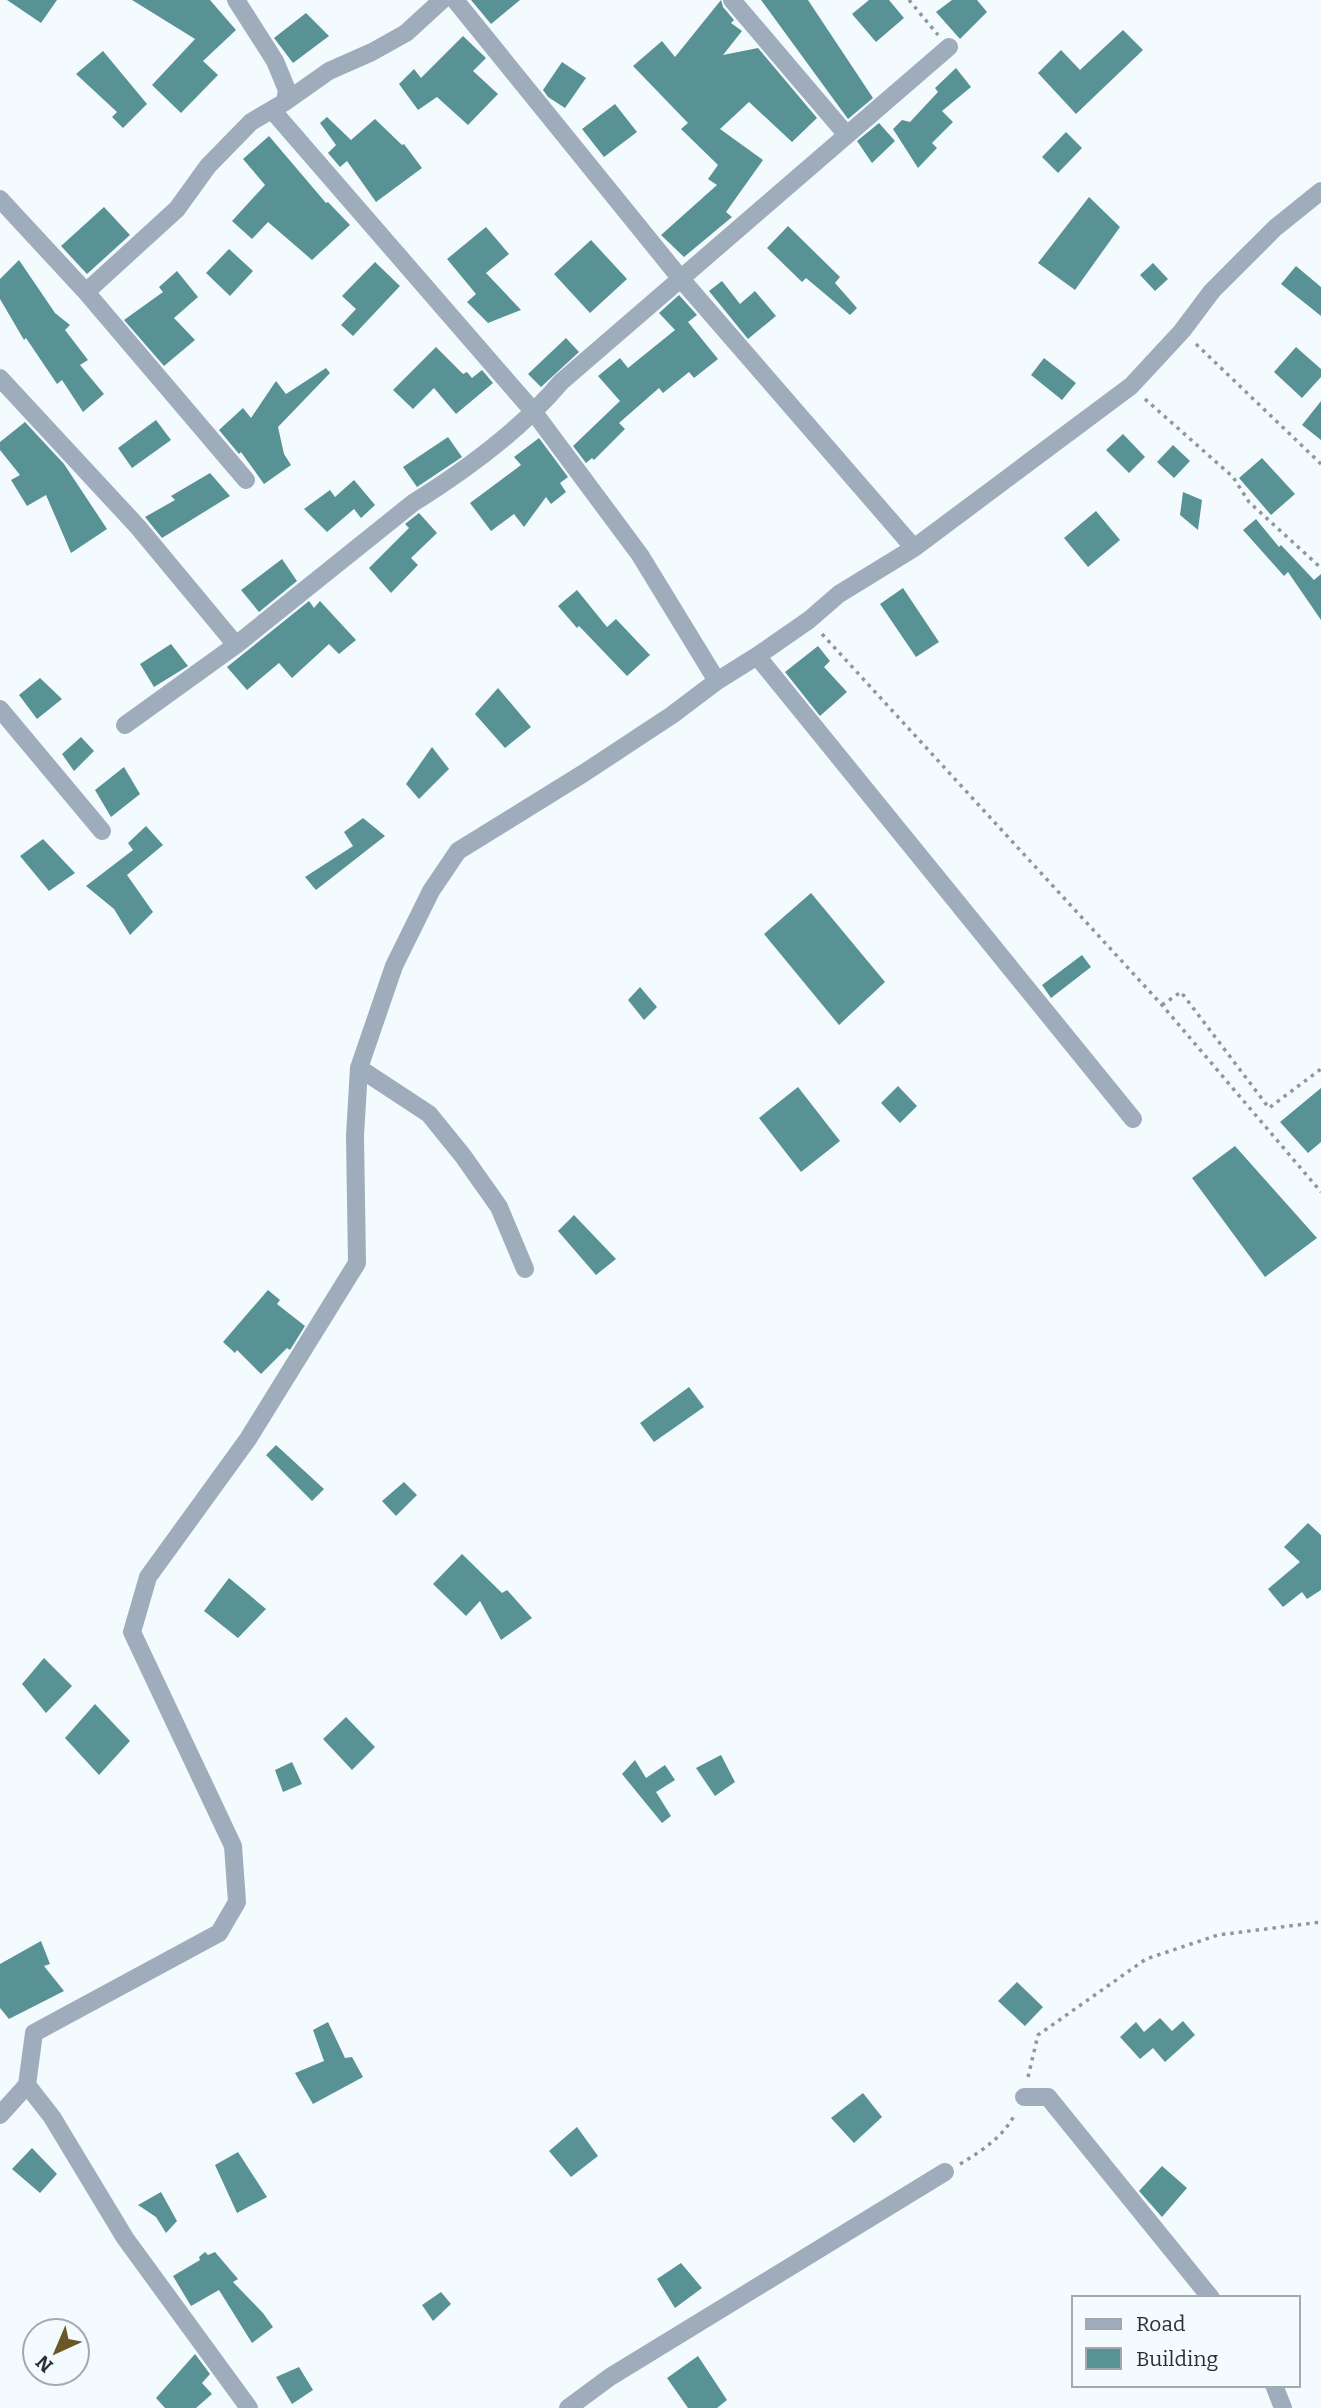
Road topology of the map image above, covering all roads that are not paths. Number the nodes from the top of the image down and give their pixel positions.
1 (236, 0) edge
2 (442, 0) edge
3 (455, 0) edge
4 (732, 0) edge
5 (948, 47) road end
6 (278, 106) junction
7 (846, 134) junction
8 (1321, 191) edge
9 (0, 199) edge
10 (681, 279) junction
11 (86, 292) junction
12 (0, 378) edge
13 (533, 411) junction
14 (246, 480) dead end
15 (914, 548) junction
16 (236, 645) junction
17 (757, 656) junction
18 (717, 681) junction
19 (0, 709) edge
20 (125, 725) dead end
21 (102, 831) dead end
22 (359, 1068) junction
23 (1133, 1119) dead end
24 (525, 1269) dead end
25 (27, 2085) junction
26 (1024, 2097) road end
27 (0, 2115) edge
28 (946, 2172) road end
29 (1209, 2296) edge
30 (1275, 2387) edge
31 (249, 2408) edge
32 (568, 2408) edge
33 (1283, 2408) edge

1 - 6 street
2 - 6 street
3 - 10 street
4 - 7 street
5 - 7 street
6 - 11 street
6 - 13 street
7 - 10 street
8 - 15 street
9 - 11 street
10 - 13 street
10 - 15 street
11 - 14 street
12 - 16 street
13 - 16 street
13 - 18 street
15 - 17 street
16 - 20 street
17 - 18 street
17 - 23 street
18 - 22 street
19 - 21 street
22 - 24 street
22 - 25 street
25 - 27 street
25 - 31 street
26 - 29 street
28 - 32 street
30 - 33 street

